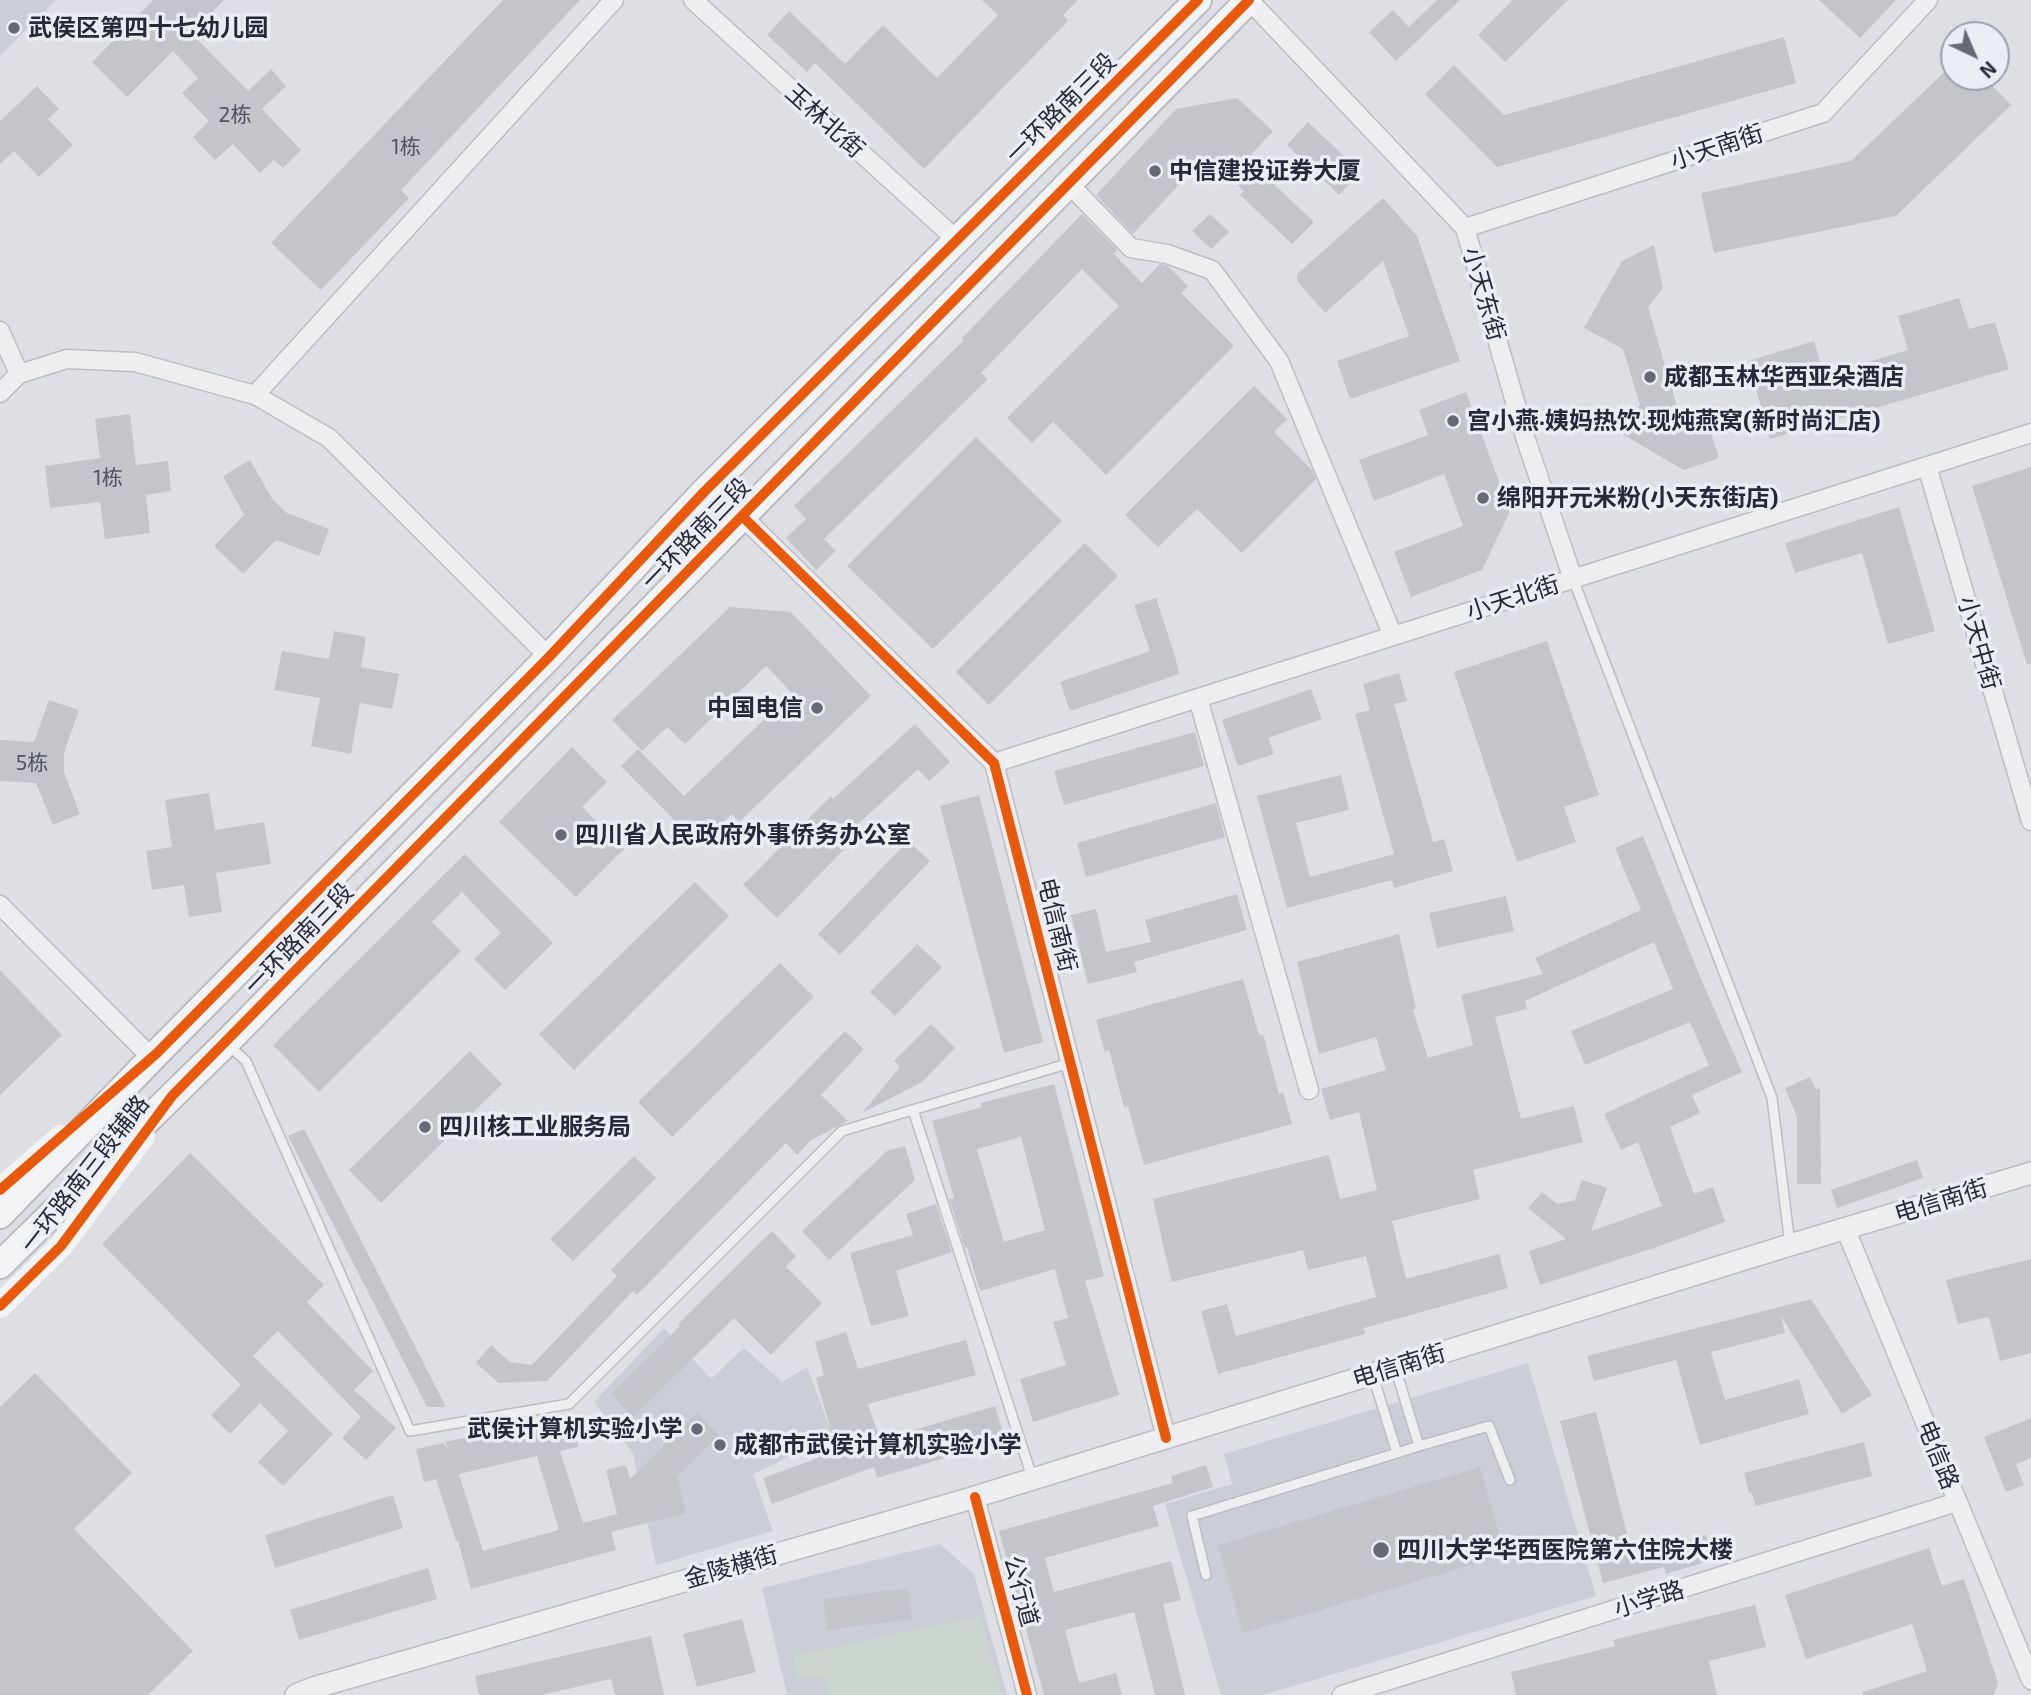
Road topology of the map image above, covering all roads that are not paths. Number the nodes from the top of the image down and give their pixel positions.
1 (614, 0) edge
2 (693, 0) edge
3 (1198, 0) edge
4 (1249, 0) edge
5 (1928, 0) edge
6 (1024, 175) junction
7 (1069, 184) junction
8 (1051, 203) junction
9 (1465, 229) junction
10 (958, 242) junction
11 (0, 331) edge
12 (19, 374) junction
13 (0, 393) edge
14 (255, 395) junction
15 (2031, 433) edge
16 (1927, 466) junction
17 (743, 517) junction
18 (1573, 579) junction
19 (1393, 636) junction
20 (549, 657) junction
21 (1198, 698) junction
22 (994, 763) junction
23 (2031, 821) edge
24 (0, 905) edge
25 (226, 1043) junction
26 (149, 1051) junction
27 (1070, 1063) junction
28 (1309, 1090) dead end
29 (172, 1096) junction
30 (913, 1110) junction
31 (2031, 1173) edge
32 (0, 1190) edge
33 (0, 1215) edge
34 (1846, 1230) junction
35 (1790, 1245) junction
36 (0, 1265) edge
37 (0, 1306) edge
38 (1395, 1367) junction
39 (1372, 1374) junction
40 (1166, 1438) junction
41 (1419, 1446) junction
42 (1397, 1453) junction
43 (1032, 1479) junction
44 (1510, 1480) dead end
45 (970, 1498) junction
46 (1957, 1502) junction
47 (1206, 1575) dead end
48 (2031, 1680) edge
49 (296, 1695) edge
50 (1016, 1695) edge
51 (1027, 1695) edge
52 (1342, 1695) edge

1 - 14 street
2 - 10 street, 玉林北街
3 - 6 main road, 一环路南三段
4 - 7 main road, 一环路南三段
4 - 9 street, 小天东街
5 - 9 street, 小天南街
6 - 8 main road
6 - 10 main road, 一环路南三段
7 - 8 main road, 一环路南三段
7 - 19 street
8 - 17 main road, 一环路南三段
9 - 18 street, 小天东街
10 - 20 main road, 一环路南三段
11 - 12 street
12 - 13 street
12 - 14 street
14 - 20 street
15 - 16 street, 小天北街
16 - 18 street, 小天北街
16 - 23 street, 小天中街
17 - 22 street
17 - 25 main road, 一环路南三段
18 - 19 street, 小天北街
18 - 35 lane
19 - 21 street, 小天北街
20 - 26 main road, 一环路南三段
21 - 22 street, 小天北街
21 - 28 street
22 - 27 street, 电信南街
24 - 26 street
25 - 29 main road, 一环路南三段
25 - 30 lane
26 - 32 main road, 一环路南三段辅路
26 - 33 main road, 一环路南三段
27 - 30 lane
27 - 40 street, 电信南街
29 - 36 main road, 一环路南三段
29 - 37 main road, 一环路南三段辅路
30 - 43 lane
31 - 34 street, 电信南街
34 - 35 street, 电信南街
34 - 46 street, 电信路
35 - 38 street, 电信南街
38 - 39 street, 电信南街
38 - 41 lane
39 - 40 street, 电信南街
39 - 42 lane
40 - 43 street, 金陵横街
41 - 42 lane
41 - 44 lane
42 - 47 lane
43 - 45 street, 金陵横街
45 - 49 street, 金陵横街
45 - 50 street, 公行道
45 - 51 street, 公行道
46 - 48 street, 电信路
46 - 52 street, 小学路

